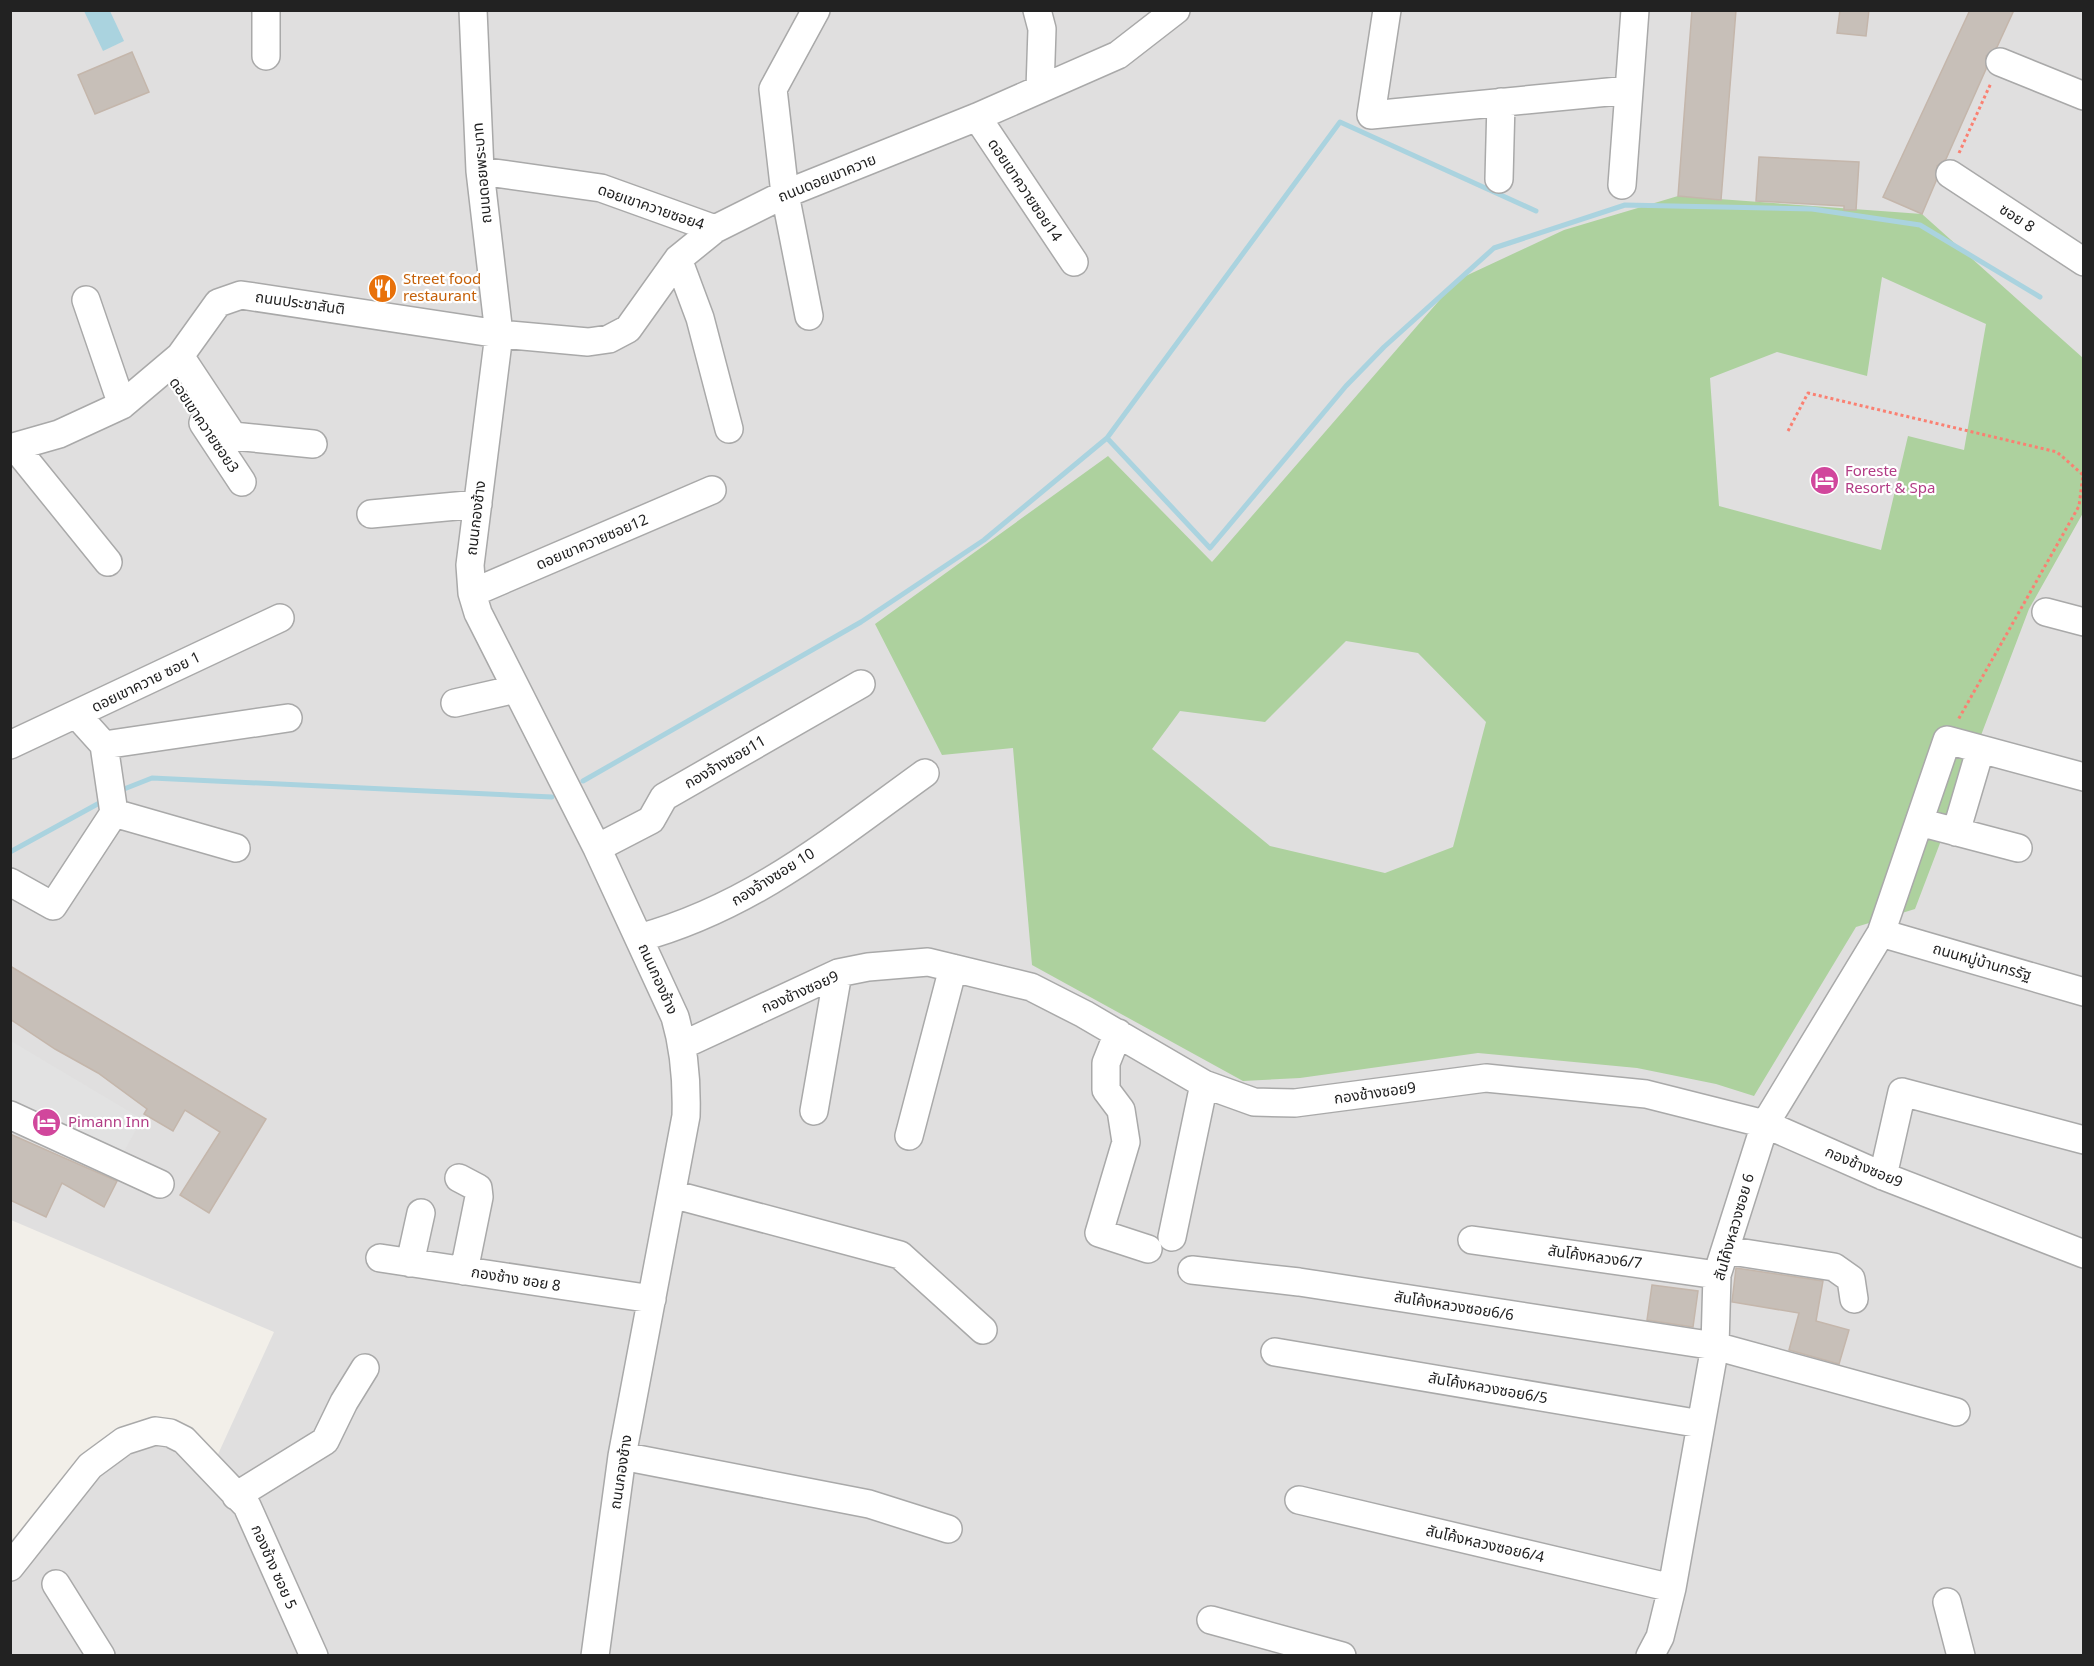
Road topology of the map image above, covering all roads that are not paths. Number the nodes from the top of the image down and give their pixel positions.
1 (266, 10) edge
2 (473, 10) edge
3 (1037, 10) edge
4 (1176, 10) edge
5 (1387, 10) edge
6 (1635, 10) edge
7 (809, 12) edge
8 (266, 56) dead end
9 (2000, 62) road end
10 (1040, 89) junction
11 (1629, 90) junction
12 (2084, 96) edge
13 (1501, 102) junction
14 (977, 117) junction
15 (480, 171) junction
16 (1950, 174) road end
17 (1499, 179) dead end
18 (1622, 185) dead end
19 (785, 194) junction
20 (715, 229) junction
21 (678, 259) junction
22 (1074, 262) dead end
23 (2084, 262) edge
24 (86, 300) dead end
25 (809, 316) dead end
26 (499, 334) junction
27 (173, 362) junction
28 (122, 405) junction
29 (729, 429) dead end
30 (313, 444) dead end
31 (13, 448) edge
32 (242, 482) dead end
33 (712, 490) dead end
34 (478, 504) junction
35 (371, 514) dead end
36 (108, 562) dead end
37 (472, 593) junction
38 (2046, 612) dead end
39 (280, 618) dead end
40 (2084, 622) edge
41 (861, 684) dead end
42 (516, 689) junction
43 (455, 702) dead end
44 (77, 715) junction
45 (288, 718) dead end
46 (10, 745) edge
47 (104, 746) junction
48 (1977, 761) dead end
49 (925, 773) dead end
50 (2084, 777) edge
51 (114, 813) junction
52 (1919, 822) junction
53 (1956, 832) junction
54 (236, 848) dead end
55 (597, 848) junction
56 (2018, 848) dead end
57 (10, 882) edge
58 (1881, 933) junction
59 (639, 938) junction
60 (953, 968) junction
61 (838, 973) junction
62 (2084, 992) edge
63 (1118, 1034) junction
64 (683, 1045) junction
65 (1204, 1084) junction
66 (814, 1111) dead end
67 (10, 1115) edge
68 (1765, 1124) junction
69 (909, 1136) dead end
70 (2084, 1140) edge
71 (1883, 1176) junction
72 (459, 1178) dead end
73 (160, 1184) dead end
74 (672, 1194) junction
75 (421, 1213) dead end
76 (1172, 1237) dead end
77 (1472, 1240) dead end
78 (1148, 1249) dead end
79 (2084, 1254) edge
80 (380, 1258) dead end
81 (1721, 1262) junction
82 (410, 1263) junction
83 (1192, 1270) dead end
84 (464, 1271) junction
85 (652, 1299) junction
86 (1854, 1299) dead end
87 (983, 1330) dead end
88 (1715, 1346) junction
89 (1275, 1352) dead end
90 (365, 1368) dead end
91 (1956, 1412) dead end
92 (1701, 1424) junction
93 (622, 1456) junction
94 (231, 1491) junction
95 (1299, 1500) dead end
96 (948, 1529) dead end
97 (10, 1567) edge
98 (56, 1584) dead end
99 (1672, 1588) junction
100 (1947, 1602) dead end
101 (1211, 1620) dead end
102 (1960, 1648) edge
103 (96, 1654) edge
104 (314, 1656) edge
105 (595, 1656) edge
106 (1342, 1656) edge
107 (1650, 1656) edge

1 - 8 street
2 - 15 street, ถนนดอยพระบาท
3 - 10 street
4 - 10 street, ถนนดอยเขาควาย
5 - 13 street
6 - 11 street
7 - 19 street
9 - 12 street
10 - 14 street, ถนนดอยเขาควาย
11 - 13 street
11 - 18 street
13 - 17 street
14 - 19 street, ถนนดอยเขาควาย
14 - 22 street, ดอยเขาควายซอย14
15 - 20 street, ดอยเขาควายซอย4
15 - 26 street, ถนนดอยพระบาท
16 - 23 street, ซอย 8
19 - 20 street, ถนนดอยเขาควาย
19 - 25 street
20 - 21 street, ถนนดอยเขาควาย
21 - 26 street, ถนนดอยเขาควาย
21 - 29 street
24 - 28 street
26 - 27 street, ถนนประชาสันติ
26 - 34 street, ถนนกองช้าง
27 - 28 street, ถนนประชาสันติ
27 - 30 street
27 - 32 street, ดอยเขาควายซอย3
28 - 31 street, ถนนประชาสันติ
31 - 36 street
33 - 37 street, ดอยเขาควายซอย12
34 - 35 street
34 - 37 street, ถนนกองช้าง
37 - 42 street, ถนนกองช้าง
38 - 40 street
39 - 44 street, ดอยเขาควาย ซอย 1
41 - 55 street, กองจ้างซอย11
42 - 43 street
42 - 55 street, ถนนกองช้าง
44 - 46 street, ดอยเขาควาย ซอย 1
44 - 47 street
45 - 47 street
47 - 51 street
48 - 53 street
49 - 59 street, กองจ้างซอย 10
50 - 52 street, สันโค้งหลวงซอย 6
51 - 54 street
51 - 57 street
52 - 53 street
52 - 58 street, สันโค้งหลวงซอย 6
53 - 56 street
55 - 59 street, ถนนกองช้าง
58 - 62 street, ถนนหมู่บ้านกรรัฐ
58 - 68 street, สันโค้งหลวงซอย 6
59 - 64 street, ถนนกองช้าง
60 - 61 street, กองช้างซอย9
60 - 63 street, กองช้างซอย9
60 - 69 street
61 - 64 street, กองช้างซอย9
61 - 66 street
63 - 65 street, กองช้างซอย9
63 - 78 street
64 - 74 street, ถนนกองช้าง
65 - 68 street, กองช้างซอย9
65 - 76 street
67 - 73 street
68 - 71 street, กองช้างซอย9
68 - 81 street, สันโค้งหลวงซอย 6
70 - 71 street
71 - 79 street, กองช้างซอย9
72 - 84 street
74 - 85 street, ถนนกองช้าง
74 - 87 street
75 - 82 street
77 - 81 street, สันโค้งหลวง6/7
80 - 82 street, กองช้าง ซอย 8
81 - 86 street, สันโค้งหลวง6/7
81 - 88 street, สันโค้งหลวงซอย 6
82 - 84 street, กองช้าง ซอย 8
83 - 88 street, สันโค้งหลวงซอย6/6
84 - 85 street, กองช้าง ซอย 8
85 - 93 street, ถนนกองช้าง
88 - 91 street, สันโค้งหลวงซอย6/6
88 - 92 street, สันโค้งหลวงซอย 6
89 - 92 street, สันโค้งหลวงซอย6/5
90 - 94 street
92 - 99 street, สันโค้งหลวงซอย 6
93 - 96 street
93 - 105 street, ถนนกองช้าง
94 - 97 street, กองช้าง ซอย 5
94 - 104 street, กองช้าง ซอย 5
95 - 99 street, สันโค้งหลวงซอย6/4
98 - 103 street
99 - 107 street, สันโค้งหลวงซอย 6
100 - 102 street
101 - 106 street

